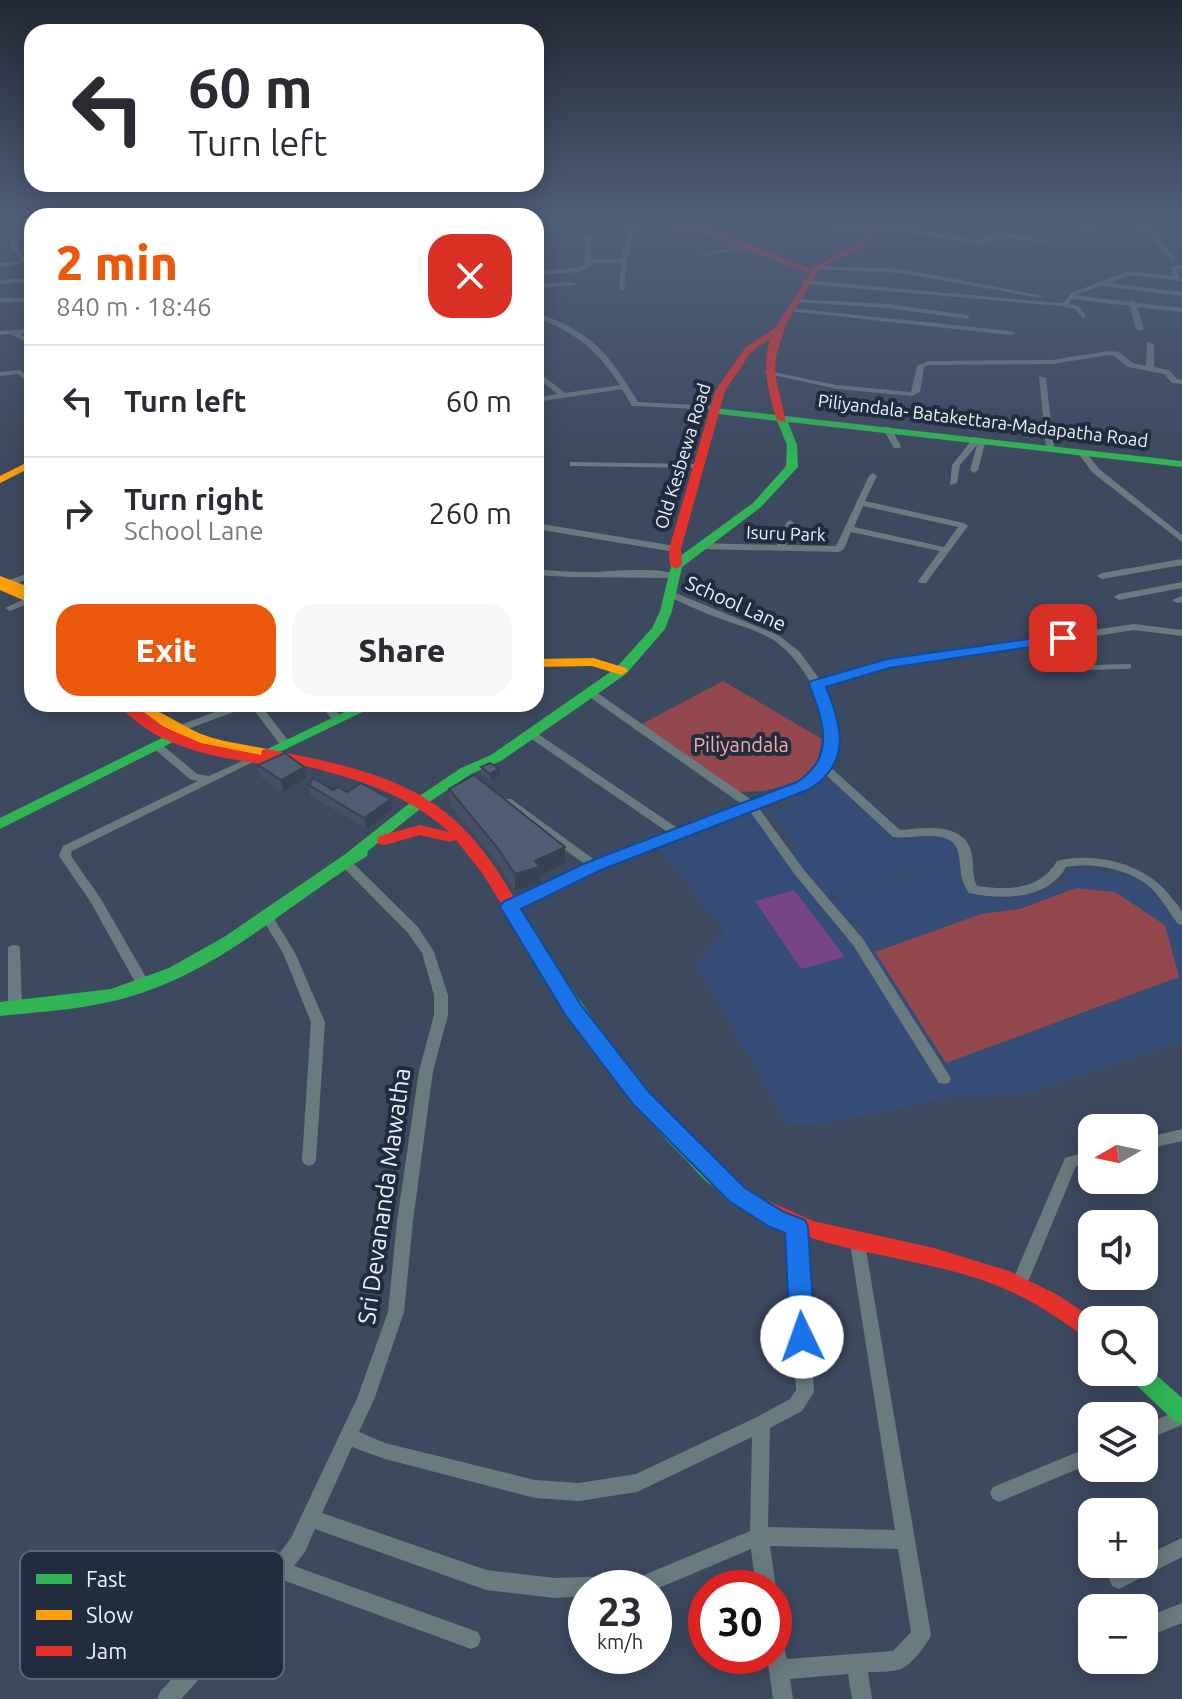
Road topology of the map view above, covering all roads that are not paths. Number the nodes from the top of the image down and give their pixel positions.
1 (795, 302) edge
2 (1068, 302) edge
3 (1132, 302) edge
4 (1134, 302) edge
5 (793, 306) junction
6 (1180, 310) edge
7 (1083, 316) dead end
8 (967, 317) dead end
9 (544, 319) edge
10 (1182, 320) edge
11 (1140, 329) dead end
12 (24, 331) edge
13 (775, 331) junction
14 (12, 332) junction
15 (0, 333) edge
16 (1011, 333) dead end
17 (24, 339) edge
18 (1150, 344) dead end
19 (1127, 363) junction
20 (1150, 368) junction
21 (768, 373) junction
22 (0, 374) edge
23 (24, 376) edge
24 (1042, 378) dead end
25 (1124, 378) dead end
26 (544, 379) edge
27 (1182, 382) edge
28 (626, 386) junction
29 (581, 392) junction
30 (562, 395) junction
31 (544, 398) edge
32 (591, 402) dead end
33 (715, 412) junction
34 (667, 414) dead end
35 (780, 416) junction
36 (887, 429) junction
37 (980, 440) junction
38 (897, 446) dead end
39 (1050, 448) junction
40 (1081, 452) junction
41 (24, 464) edge
42 (573, 464) dead end
43 (1182, 464) edge
44 (699, 466) junction
45 (974, 470) dead end
46 (873, 476) dead end
47 (0, 478) edge
48 (953, 483) dead end
49 (861, 503) junction
50 (790, 523) dead end
51 (544, 528) edge
52 (850, 529) junction
53 (1182, 539) edge
54 (699, 546) junction
55 (780, 549) junction
56 (947, 550) junction
57 (1182, 562) edge
58 (674, 563) junction
59 (544, 573) edge
60 (1102, 576) dead end
61 (24, 577) edge
62 (923, 581) dead end
63 (3, 583) edge
64 (1182, 585) edge
65 (24, 593) edge
66 (668, 593) junction
67 (1119, 597) dead end
68 (24, 601) edge
69 (10, 608) dead end
70 (1053, 615) dead end
71 (1182, 633) edge
72 (1063, 638) junction
73 (544, 663) edge
74 (1127, 666) dead end
75 (621, 671) junction
76 (817, 684) junction
77 (592, 694) junction
78 (133, 712) edge
79 (144, 712) edge
80 (227, 712) edge
81 (261, 712) edge
82 (332, 712) edge
83 (355, 712) edge
84 (338, 720) junction
85 (531, 734) junction
86 (303, 736) junction
87 (167, 738) junction
88 (286, 745) junction
89 (260, 756) junction
90 (313, 761) junction
91 (825, 768) junction
92 (209, 779) junction
93 (499, 796) edge
94 (751, 805) junction
95 (420, 808) junction
96 (0, 824) edge
97 (677, 833) junction
98 (450, 837) junction
99 (385, 840) junction
100 (348, 859) junction
101 (595, 866) junction
102 (497, 886) junction
103 (510, 907) junction
104 (266, 915) junction
105 (1182, 921) edge
106 (14, 949) dead end
107 (144, 986) junction
108 (7, 1008) edge
109 (944, 1079) dead end
110 (1182, 1135) edge
111 (1158, 1141) edge
112 (309, 1160) dead end
113 (1078, 1160) edge
114 (796, 1227) junction
115 (858, 1243) junction
116 (1019, 1284) junction
117 (1078, 1321) edge
118 (1152, 1386) edge
119 (1182, 1415) edge
120 (761, 1424) junction
121 (1158, 1426) edge
122 (349, 1437) junction
123 (1078, 1460) edge
124 (999, 1493) dead end
125 (311, 1518) junction
126 (759, 1536) junction
127 (905, 1540) junction
128 (1182, 1547) edge
129 (284, 1564) edge
130 (764, 1570) edge
131 (284, 1571) edge
132 (1119, 1579) dead end
133 (1182, 1613) edge
134 (1158, 1622) edge
135 (471, 1639) dead end
136 (857, 1664) junction
137 (792, 1669) edge
138 (780, 1674) edge
139 (185, 1679) edge
140 (167, 1699) edge
141 (783, 1699) edge
142 (862, 1699) edge

1 - 5 main road
2 - 7 street
3 - 11 street
4 - 6 street
5 - 8 street
5 - 13 main road
5 - 16 street
6 - 10 street
9 - 28 street
12 - 14 street
13 - 21 main road
13 - 33 main road, Old Kesbewa Road
14 - 15 street
14 - 17 street
18 - 20 street
19 - 20 street
19 - 21 street
19 - 25 street
20 - 27 street
21 - 35 main road
22 - 23 street
24 - 39 street
26 - 30 street
28 - 29 street
28 - 33 street
29 - 30 street
29 - 32 street
30 - 31 street
33 - 34 street
33 - 35 main road, Piliyandala- Batakettara-Madapatha Road
33 - 44 main road, Old Kesbewa Road
35 - 36 main road, Piliyandala- Batakettara-Madapatha Road
35 - 54 main road
36 - 37 main road, Piliyandala- Batakettara-Madapatha Road
36 - 38 street
37 - 39 main road, Piliyandala- Batakettara-Madapatha Road
37 - 45 street
37 - 48 street
39 - 40 main road, Piliyandala- Batakettara-Madapatha Road
40 - 43 main road, Piliyandala- Batakettara-Madapatha Road
40 - 53 street
41 - 47 main road
42 - 44 street
44 - 58 main road, Old Kesbewa Road
46 - 49 street, Isuru Park
49 - 52 street, Isuru Park
49 - 56 street
50 - 55 street
51 - 58 street
52 - 55 street, Isuru Park
52 - 56 street
54 - 55 street, Isuru Park
54 - 58 main road
56 - 62 street
57 - 60 street
58 - 59 street
58 - 66 main road, Old Kesbewa Road
61 - 63 street
63 - 65 main road
64 - 67 street
66 - 75 main road, Old Kesbewa Road
66 - 76 street, School Lane
68 - 69 street
70 - 72 street
71 - 72 street
72 - 74 street
72 - 76 street
73 - 75 main road
75 - 77 main road, Old Kesbewa Road
76 - 91 street, School Lane
77 - 85 main road, Old Kesbewa Road
77 - 94 street
78 - 87 main road
79 - 87 main road
80 - 87 street
81 - 88 street
82 - 84 street
83 - 84 main road
84 - 86 main road
85 - 95 main road, Old Kesbewa Road
85 - 97 street
86 - 88 main road
86 - 90 main road
87 - 89 main road
87 - 92 street
87 - 96 main road
88 - 89 main road
89 - 90 main road
89 - 92 street
89 - 95 main road
90 - 95 main road
91 - 94 street
91 - 105 street
92 - 107 street
93 - 101 street
94 - 97 street
94 - 109 street
95 - 98 main road
95 - 99 main road
95 - 100 main road
95 - 102 main road
97 - 101 street
98 - 99 main road
98 - 102 main road
99 - 100 main road
100 - 104 main road
100 - 122 street, Sri Devananda Mawatha
101 - 103 street
102 - 103 main road
103 - 114 main road
104 - 107 main road
104 - 112 street
106 - 108 street
107 - 108 main road
110 - 111 street
113 - 116 street
114 - 115 main road
114 - 120 street
115 - 116 main road
115 - 127 street
116 - 117 main road
118 - 119 main road
119 - 121 street
120 - 122 street
120 - 126 street
122 - 125 street, Sri Devananda Mawatha
123 - 124 street
125 - 126 street
125 - 129 street, Sri Devananda Mawatha
126 - 127 street
126 - 130 street
127 - 136 street
128 - 132 street
131 - 135 street
133 - 134 street
136 - 137 street
136 - 142 street
138 - 141 street
139 - 140 street, Sri Devananda Mawatha

